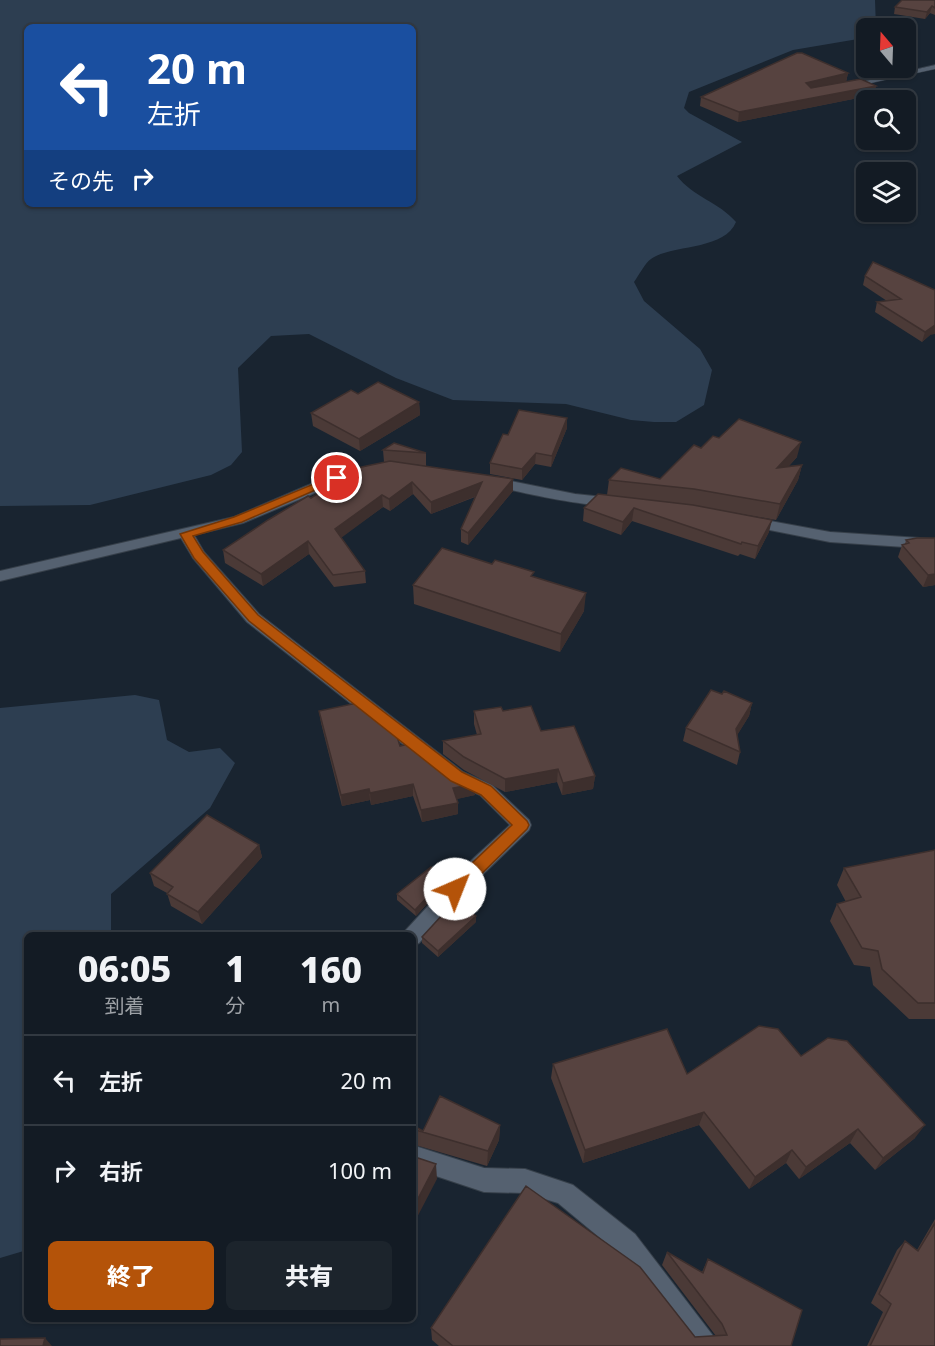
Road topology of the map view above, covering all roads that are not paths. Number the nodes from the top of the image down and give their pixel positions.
1 (935, 67) edge
2 (843, 87) edge
3 (380, 470) edge
4 (477, 479) edge
5 (633, 504) edge
6 (737, 519) edge
7 (186, 534) junction
8 (935, 544) edge
9 (0, 576) edge
10 (416, 933) edge
11 (416, 1157) edge
12 (705, 1346) edge

1 - 2 lane
3 - 7 street
4 - 5 street
6 - 8 street
7 - 9 street
7 - 10 street
11 - 12 street

